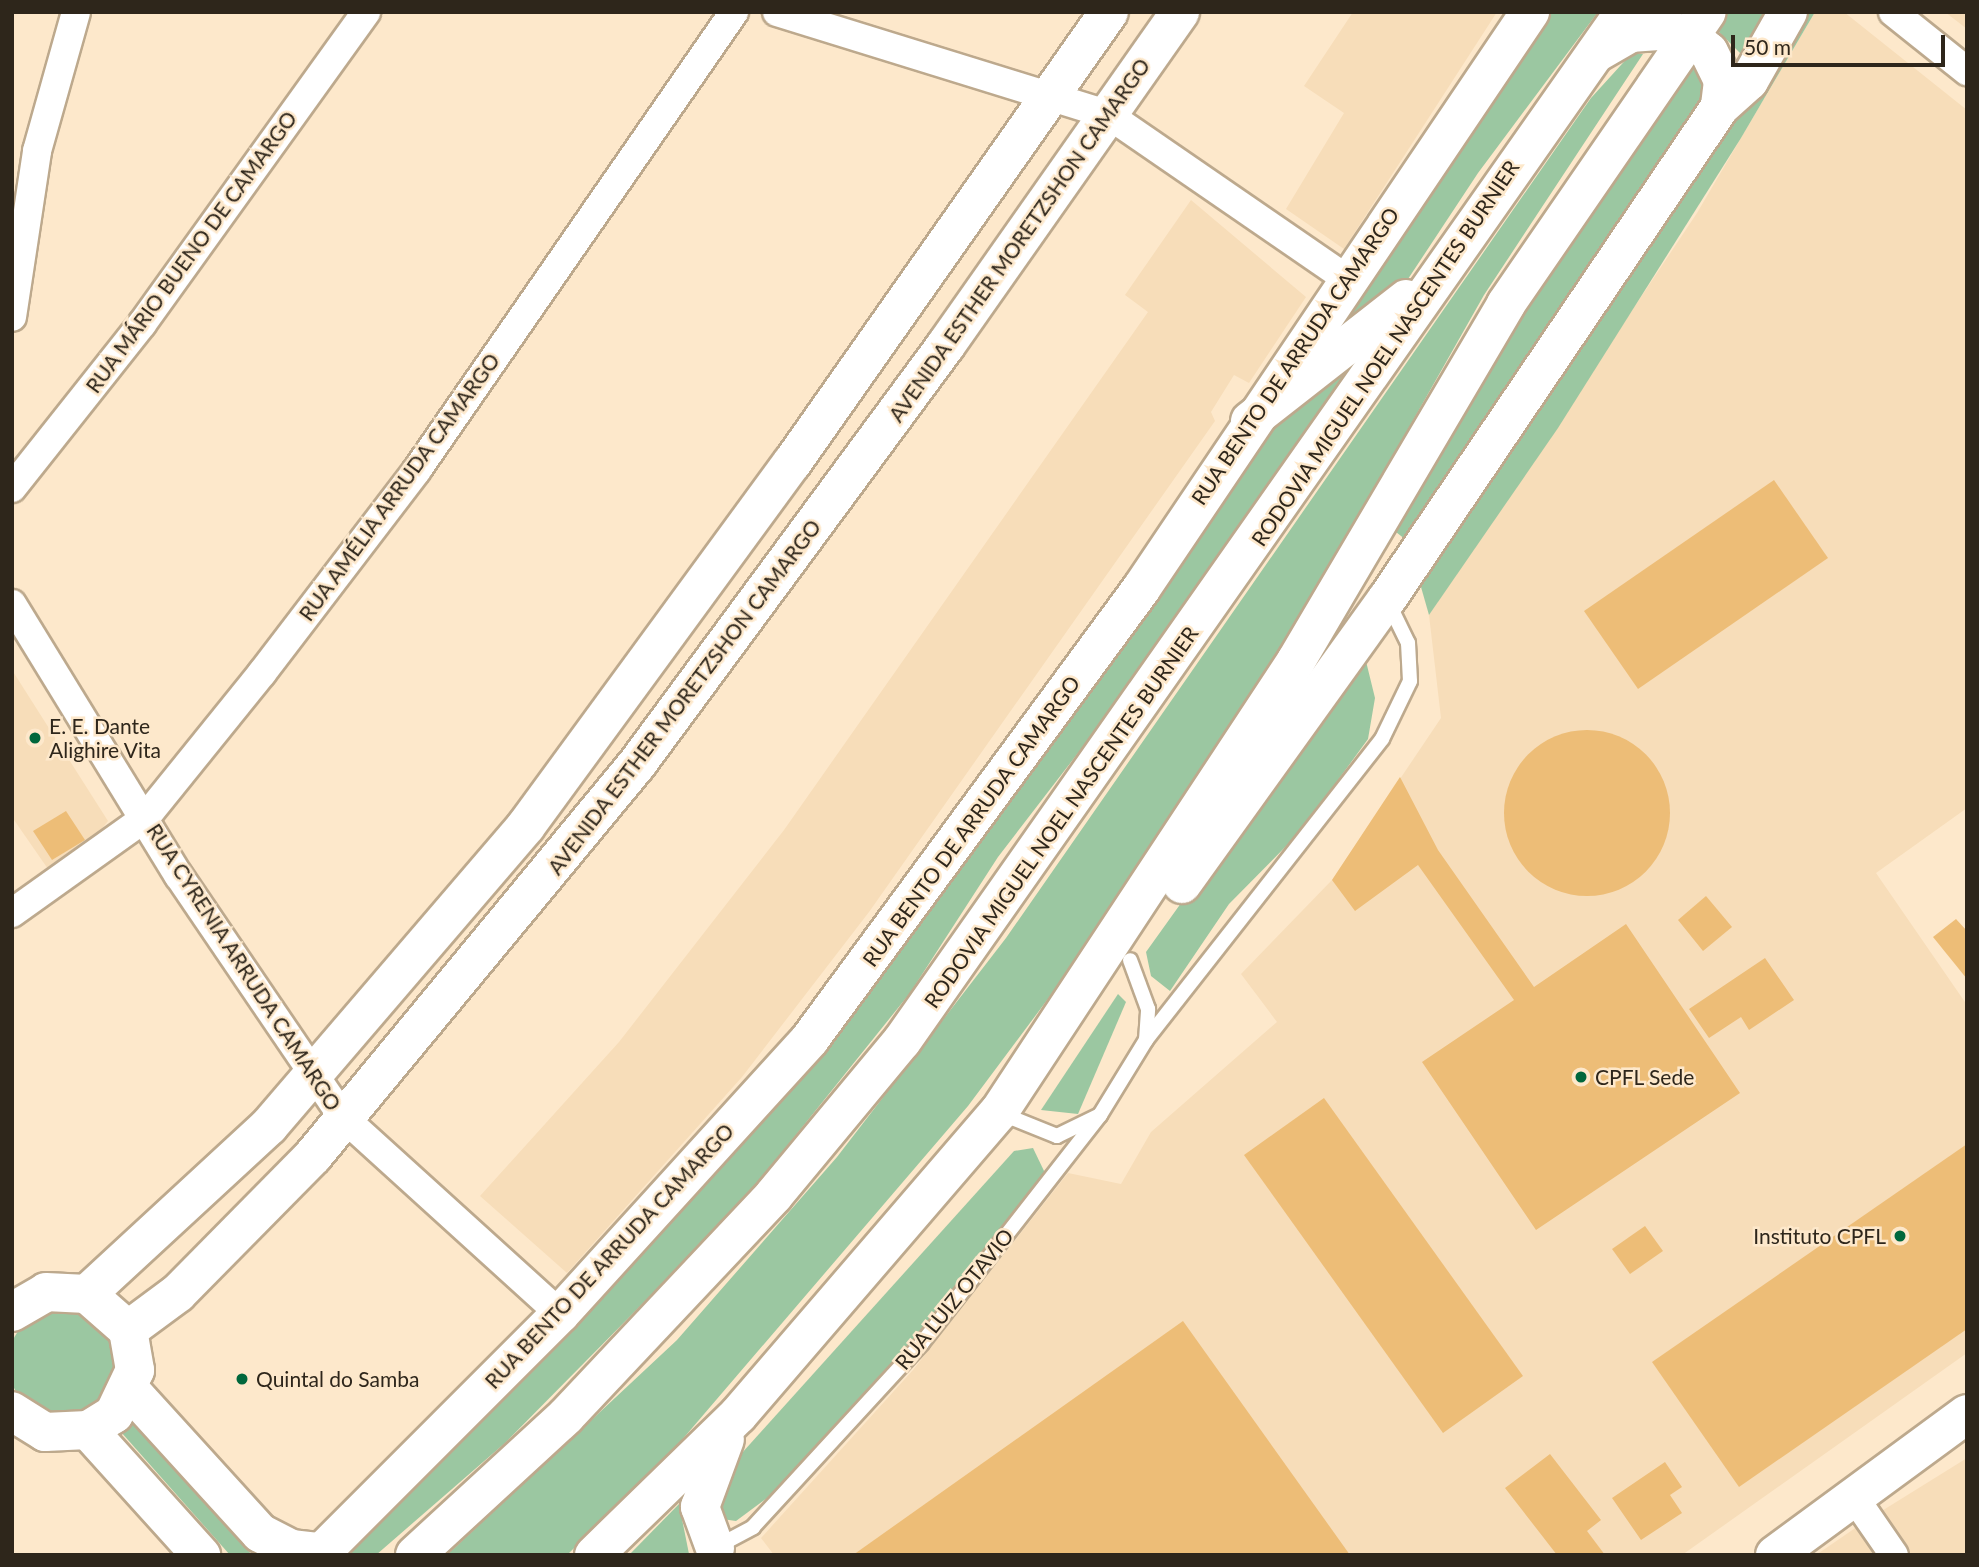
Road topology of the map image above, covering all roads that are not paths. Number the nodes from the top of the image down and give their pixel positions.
1 (76, 12) edge
2 (366, 12) edge
3 (734, 12) edge
4 (777, 12) edge
5 (1109, 12) edge
6 (1180, 12) edge
7 (1530, 12) edge
8 (1624, 12) edge
9 (1788, 12) edge
10 (1893, 12) edge
11 (1699, 24) edge
12 (1594, 54) junction
13 (1967, 71) edge
14 (1047, 97) junction
15 (1720, 107) junction
16 (1107, 114) junction
17 (1434, 275) junction
18 (1346, 278) junction
19 (12, 317) edge
20 (1250, 421) junction
21 (12, 488) edge
22 (1387, 599) junction
23 (12, 604) edge
24 (145, 818) junction
25 (12, 913) edge
26 (1116, 961) junction
27 (1146, 1040) junction
28 (313, 1078) junction
29 (999, 1112) junction
30 (1100, 1115) junction
31 (343, 1117) junction
32 (87, 1294) junction
33 (12, 1312) edge
34 (560, 1314) junction
35 (128, 1330) junction
36 (130, 1390) junction
37 (1967, 1414) edge
38 (738, 1415) junction
39 (17, 1422) edge
40 (89, 1430) junction
41 (1854, 1497) junction
42 (715, 1552) edge
43 (320, 1553) edge
44 (201, 1555) edge
45 (415, 1555) edge
46 (594, 1555) edge
47 (1775, 1555) edge
48 (1894, 1555) edge

1 - 19 street
2 - 21 street, RUA MÁRIO BUENO DE CAMARGO
3 - 24 street, RUA AMÉLIA ARRUDA CAMARGO
4 - 14 street
5 - 14 main road
6 - 16 main road, AVENIDA ESTHER MORETZSHON CAMARGO
7 - 18 main road, RUA BENTO DE ARRUDA CAMARGO
8 - 12 main road, RODOVIA MIGUEL NOEL NASCENTES BURNIER
9 - 15 main road
10 - 13 street
11 - 12 main road
11 - 15 main road
11 - 26 main road
12 - 17 main road, RODOVIA MIGUEL NOEL NASCENTES BURNIER
14 - 16 street
14 - 28 main road
15 - 22 main road
16 - 18 street
16 - 31 main road, AVENIDA ESTHER MORETZSHON CAMARGO
17 - 20 main road
17 - 45 main road, RODOVIA MIGUEL NOEL NASCENTES BURNIER
18 - 20 main road, RUA BENTO DE ARRUDA CAMARGO
20 - 34 main road, RUA BENTO DE ARRUDA CAMARGO
22 - 26 main road
22 - 27 lane, RUA LUIZ OTAVIO
23 - 24 street, RUA CYRENIA ARRUDA CAMARGO
24 - 25 street, RUA AMÉLIA ARRUDA CAMARGO
24 - 28 street, RUA CYRENIA ARRUDA CAMARGO
26 - 27 lane
26 - 29 main road
27 - 30 lane, RUA LUIZ OTAVIO
28 - 31 street, RUA CYRENIA ARRUDA CAMARGO
28 - 32 main road
29 - 30 lane
29 - 38 main road
30 - 42 lane, RUA LUIZ OTAVIO
31 - 34 street, RUA CYRENIA ARRUDA CAMARGO
31 - 35 main road, AVENIDA ESTHER MORETZSHON CAMARGO
32 - 33 main road
32 - 35 main road
34 - 43 main road, RUA BENTO DE ARRUDA CAMARGO
35 - 36 main road
36 - 40 main road
36 - 43 main road
37 - 41 main road
38 - 42 main road
38 - 46 main road
39 - 40 main road
40 - 44 main road
41 - 47 main road
41 - 48 street

